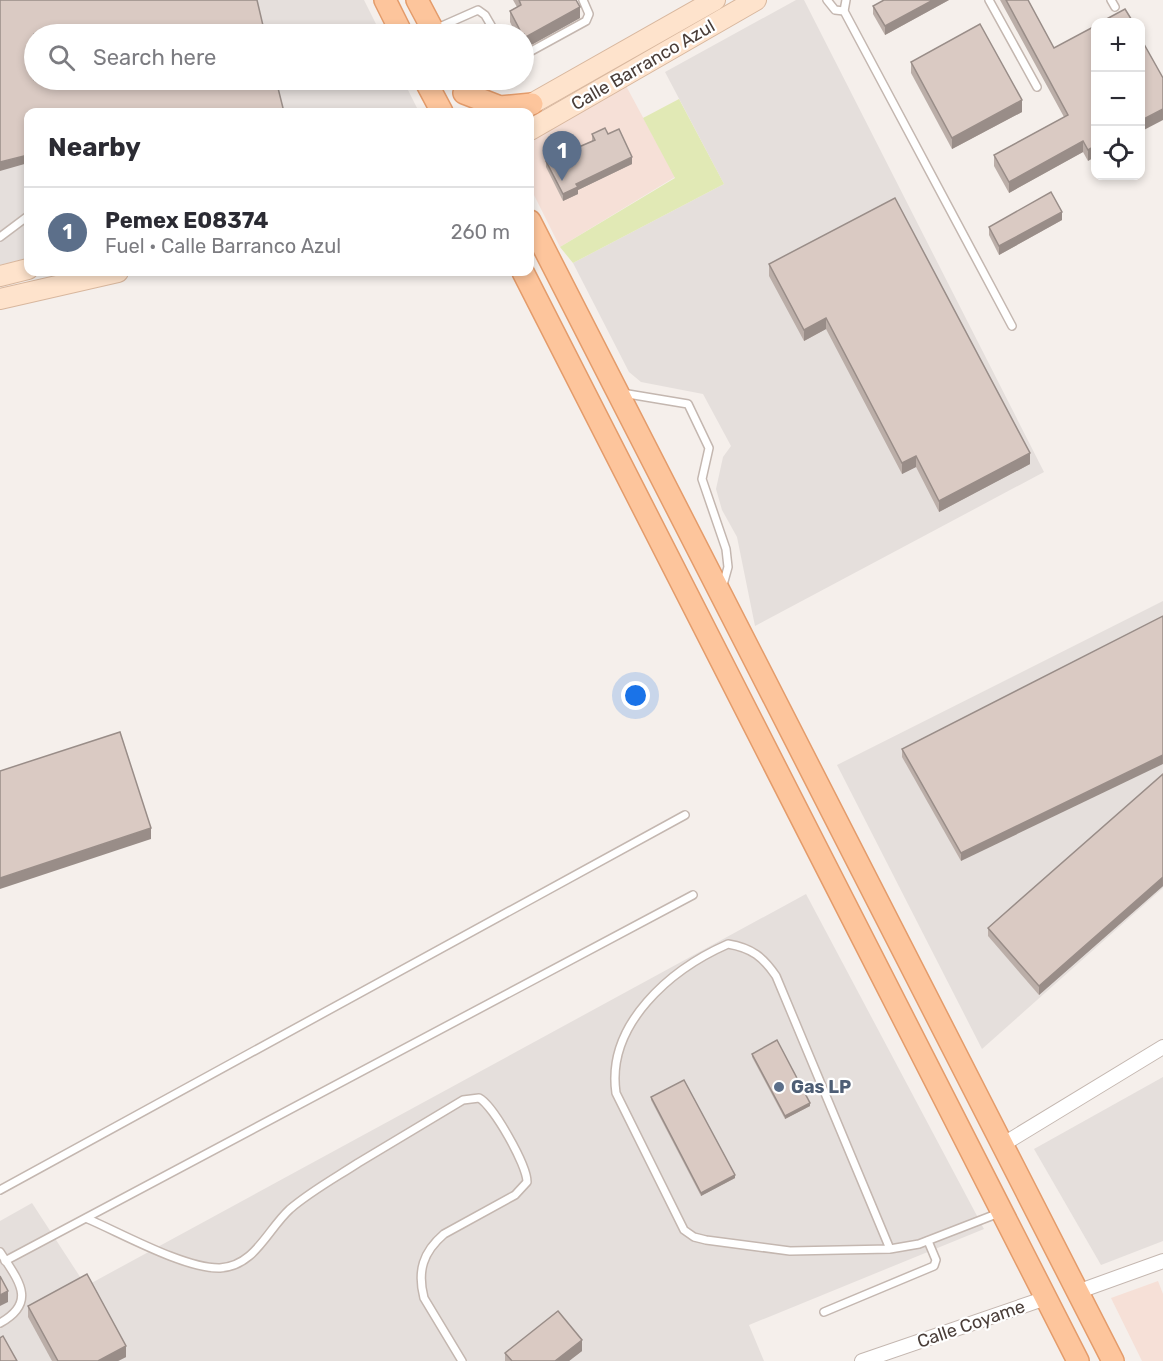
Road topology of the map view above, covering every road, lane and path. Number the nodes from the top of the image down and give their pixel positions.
1 (385, 0) edge
2 (417, 0) edge
3 (583, 0) edge
4 (715, 0) edge
5 (756, 0) edge
6 (827, 0) edge
7 (846, 0) edge
8 (989, 0) edge
9 (844, 11) junction
10 (397, 24) edge
11 (430, 24) edge
12 (450, 24) edge
13 (490, 24) edge
14 (636, 45) junction
15 (534, 49) edge
16 (603, 87) junction
17 (1037, 87) dead end
18 (430, 90) edge
19 (463, 90) edge
20 (466, 90) edge
21 (440, 108) edge
22 (472, 108) edge
23 (524, 108) edge
24 (534, 127) edge
25 (24, 219) edge
26 (534, 229) edge
27 (0, 237) edge
28 (24, 270) edge
29 (0, 276) edge
30 (101, 276) edge
31 (525, 276) edge
32 (0, 299) edge
33 (1011, 326) dead end
34 (617, 392) junction
35 (720, 591) junction
36 (685, 815) dead end
37 (693, 895) dead end
38 (933, 1010) junction
39 (908, 1024) junction
40 (1163, 1047) edge
41 (1002, 1145) junction
42 (0, 1190) edge
43 (1003, 1211) junction
44 (88, 1219) junction
45 (928, 1241) junction
46 (890, 1249) junction
47 (0, 1252) edge
48 (5, 1261) junction
49 (1163, 1261) edge
50 (1077, 1292) junction
51 (1046, 1298) junction
52 (824, 1312) dead end
53 (0, 1323) edge
54 (462, 1361) edge
55 (862, 1361) edge
56 (1078, 1361) edge
57 (1113, 1361) edge

1 - 10 main road
2 - 11 main road
3 - 15 lane
4 - 14 main road, Calle Barranco Azul
5 - 16 main road, Calle Barranco Azul
6 - 9 lane
7 - 9 lane
8 - 17 lane
9 - 33 lane
12 - 13 lane
14 - 16 main road
14 - 23 main road, Calle Barranco Azul
16 - 24 main road, Calle Barranco Azul
18 - 21 main road
19 - 22 main road
20 - 23 main road
25 - 27 lane
26 - 34 main road
28 - 29 main road
30 - 32 main road
31 - 39 main road
34 - 35 main road
34 - 35 lane
35 - 38 main road
36 - 42 lane
37 - 44 lane
38 - 39 main road
38 - 41 main road
39 - 43 main road
40 - 41 street
41 - 50 main road
43 - 45 lane
43 - 51 main road
44 - 48 lane
44 - 54 lane
45 - 46 lane
45 - 52 lane
46 - 46 lane
47 - 48 lane
48 - 53 lane
49 - 50 street
50 - 57 main road
51 - 55 street, Calle Coyame
51 - 56 main road

